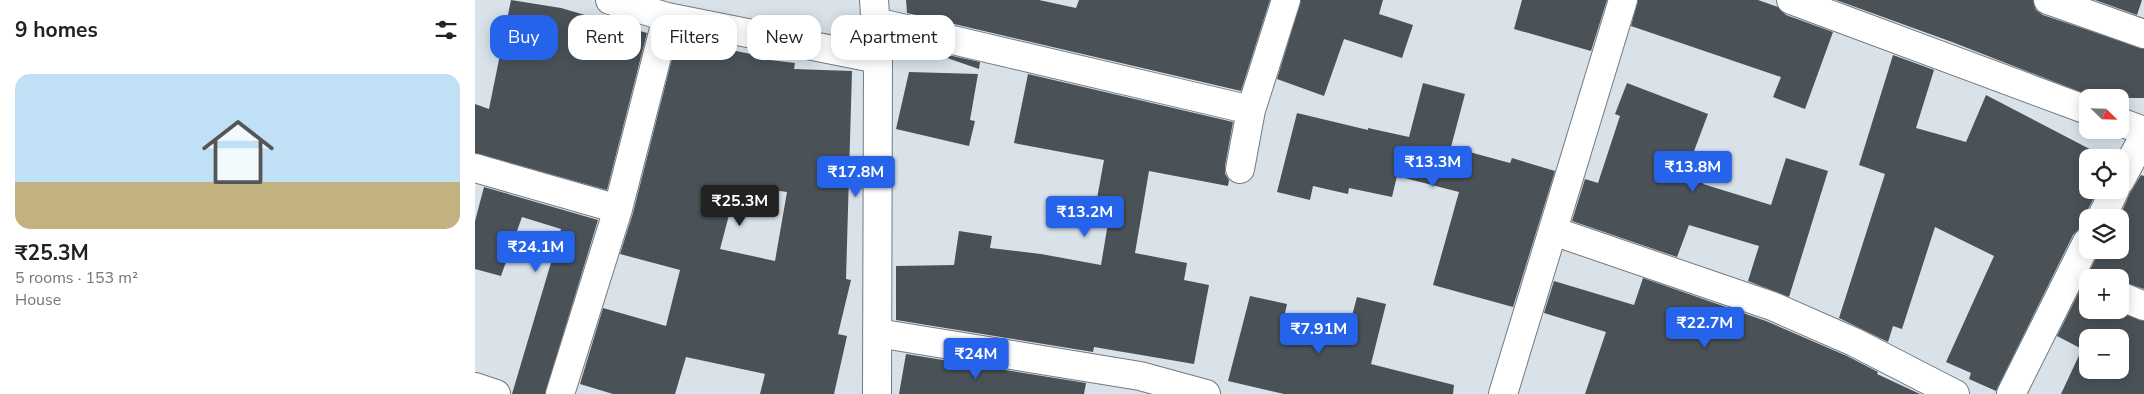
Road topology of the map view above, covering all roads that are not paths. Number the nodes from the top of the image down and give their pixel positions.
1 (610, 0) edge
2 (1286, 0) edge
3 (1623, 0) edge
4 (1791, 0) edge
5 (2048, 0) edge
6 (875, 11) edge
7 (660, 15) edge
8 (737, 31) edge
9 (2144, 34) edge
10 (831, 50) edge
11 (656, 60) edge
12 (878, 60) edge
13 (2079, 107) edge
14 (1251, 110) junction
15 (2129, 125) edge
16 (2144, 131) edge
17 (2144, 136) edge
18 (2129, 164) edge
19 (475, 168) edge
20 (1240, 169) dead end
21 (618, 209) junction
22 (1553, 231) junction
23 (2079, 279) edge
24 (2129, 300) edge
25 (2144, 306) edge
26 (877, 333) junction
27 (475, 387) edge
28 (496, 394) edge
29 (560, 394) edge
30 (877, 394) edge
31 (1206, 394) edge
32 (1503, 394) edge
33 (1955, 394) edge
34 (2011, 394) edge

1 - 7 street
2 - 14 street
3 - 22 street
4 - 13 street
5 - 9 street
6 - 14 street
8 - 10 street
11 - 21 street
12 - 26 street
14 - 20 street
15 - 16 street
17 - 18 street
19 - 21 street
21 - 29 street
22 - 32 street
22 - 33 street
23 - 34 street
24 - 25 street
26 - 30 street
26 - 31 street
27 - 28 street

